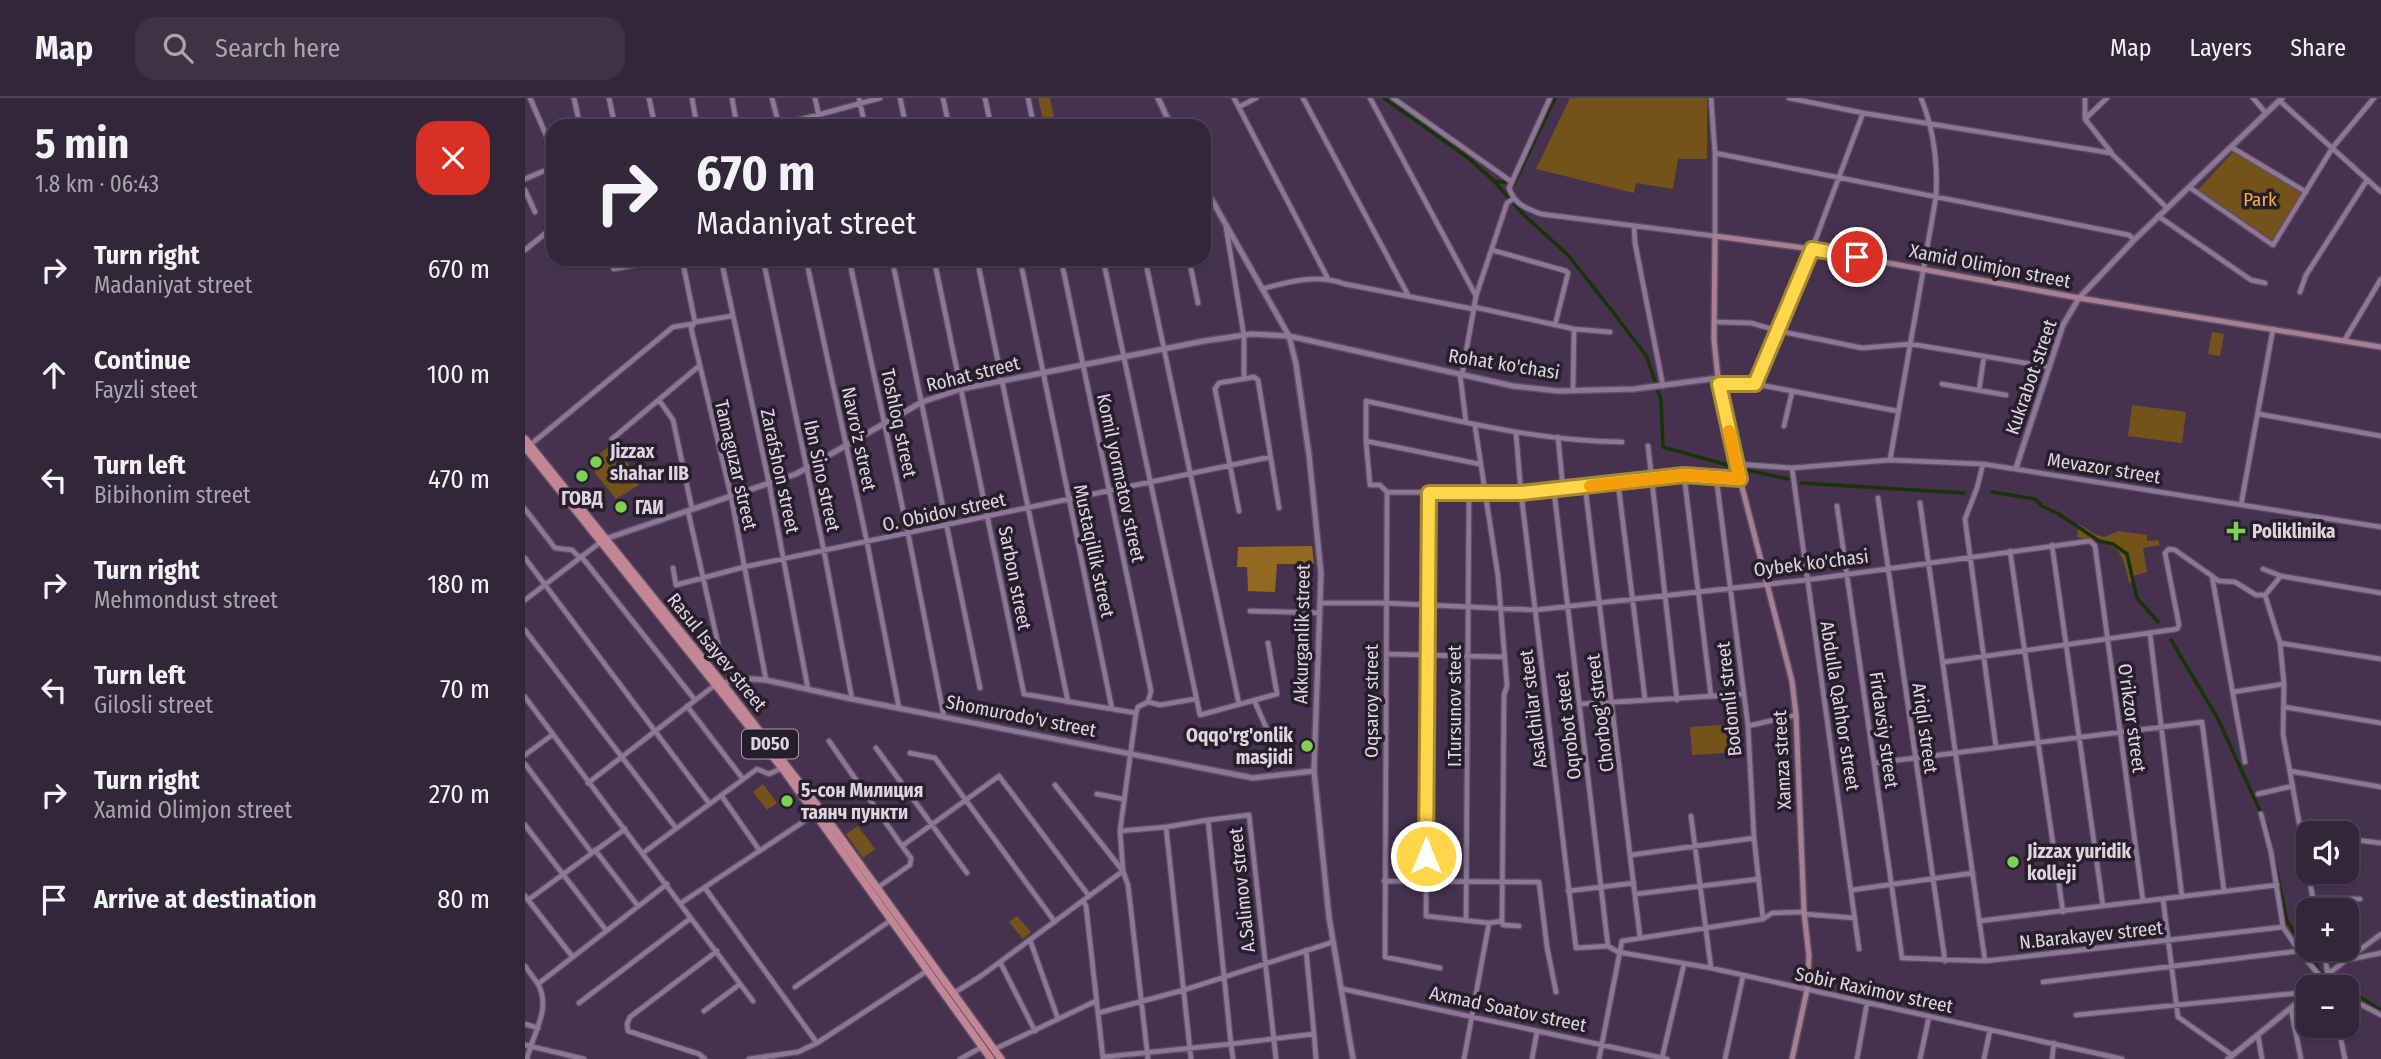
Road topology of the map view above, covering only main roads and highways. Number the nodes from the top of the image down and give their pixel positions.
1 (1715, 236) joint
2 (2381, 347) edge
3 (527, 444) edge
4 (720, 684) junction
5 (895, 918) junction
6 (991, 1059) edge
7 (1001, 1059) edge
8 (1792, 1059) edge

1 - 2 main road, Xamid Olimjon street
1 - 8 main road, Xamza street
3 - 4 main road, Rasul Isayev street / D050
4 - 5 main road, Rasul Isayev street / D050
4 - 5 main road, Rasul Isayev street / D050
5 - 6 main road, Rasul Isayev street / D050
5 - 7 main road, Rasul Isayev street / D050

